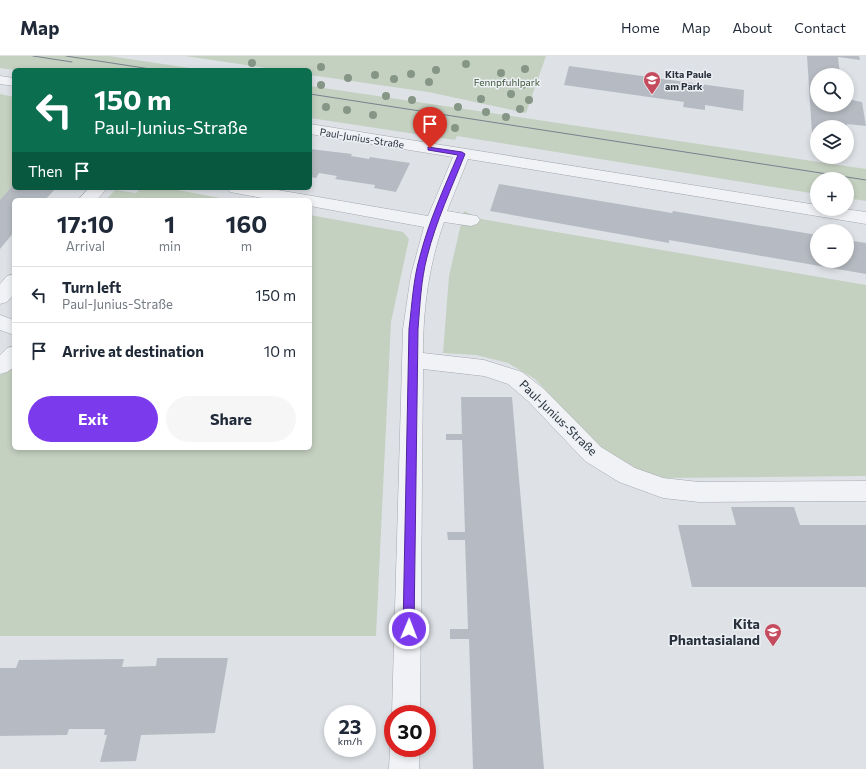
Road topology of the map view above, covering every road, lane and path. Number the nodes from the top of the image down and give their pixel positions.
1 (0, 80) edge
2 (12, 82) edge
3 (312, 129) edge
4 (462, 154) junction
5 (97, 190) edge
6 (247, 190) edge
7 (89, 198) edge
8 (292, 198) edge
9 (312, 201) edge
10 (866, 218) edge
11 (435, 219) junction
12 (471, 220) dead end
13 (12, 283) edge
14 (0, 297) edge
15 (0, 322) edge
16 (12, 327) edge
17 (12, 356) edge
18 (413, 361) junction
19 (0, 366) edge
20 (866, 491) edge
21 (406, 705) edge
22 (405, 757) edge
23 (404, 769) edge

1 - 2 street
3 - 4 street, Paul-Junius-Straße
4 - 10 street, Paul-Junius-Straße
4 - 11 street
5 - 7 street
6 - 8 street
9 - 11 street
11 - 12 street
11 - 18 street
13 - 14 street
15 - 16 street
17 - 19 street
18 - 20 street, Paul-Junius-Straße
18 - 21 street
22 - 23 street

